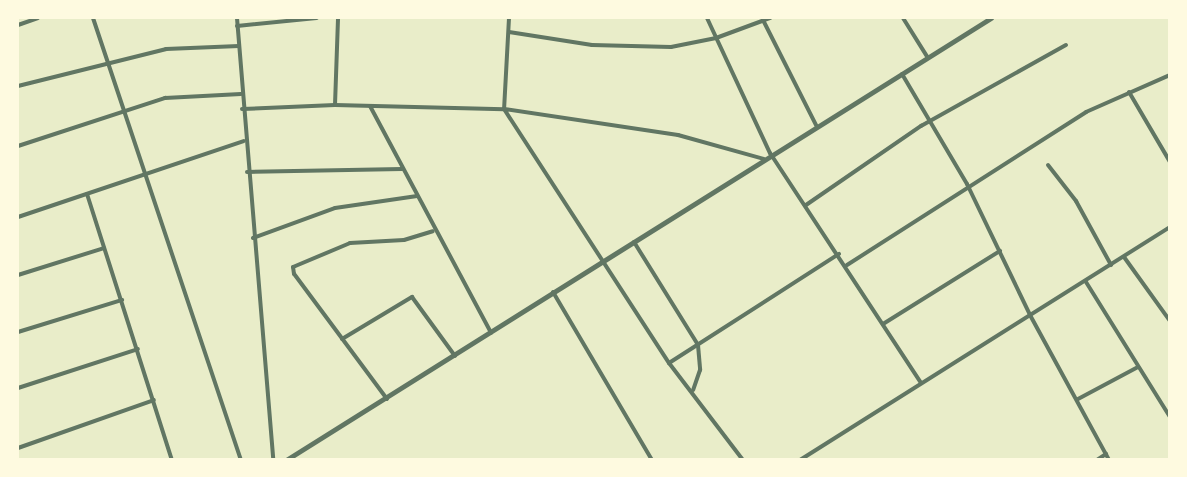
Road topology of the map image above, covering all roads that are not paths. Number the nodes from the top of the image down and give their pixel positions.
1 (38, 18) edge
2 (93, 18) edge
3 (237, 18) edge
4 (317, 18) edge
5 (338, 18) edge
6 (509, 18) edge
7 (707, 18) edge
8 (770, 18) edge
9 (903, 18) edge
10 (991, 18) edge
11 (762, 20) junction
12 (18, 25) edge
13 (237, 26) junction
14 (509, 32) junction
15 (716, 38) junction
16 (239, 46) junction
17 (1066, 46) dead end
18 (928, 58) junction
19 (106, 61) junction
20 (902, 74) junction
21 (1170, 74) edge
22 (18, 86) edge
23 (1129, 92) junction
24 (242, 94) junction
25 (335, 105) junction
26 (370, 106) junction
27 (122, 109) junction
28 (242, 109) junction
29 (504, 109) junction
30 (933, 121) junction
31 (816, 126) junction
32 (244, 141) junction
33 (18, 146) edge
34 (1170, 149) edge
35 (1164, 152) junction
36 (770, 153) junction
37 (764, 159) junction
38 (1170, 162) edge
39 (1048, 166) dead end
40 (402, 169) junction
41 (247, 172) junction
42 (143, 174) junction
43 (967, 184) junction
44 (87, 194) junction
45 (416, 196) junction
46 (806, 205) junction
47 (18, 217) edge
48 (1170, 227) edge
49 (434, 231) junction
50 (253, 238) junction
51 (634, 242) junction
52 (104, 248) junction
53 (1000, 252) junction
54 (839, 254) junction
55 (1124, 257) junction
56 (603, 259) junction
57 (847, 265) junction
58 (1111, 265) junction
59 (18, 276) edge
60 (1086, 282) junction
61 (553, 292) junction
62 (122, 300) junction
63 (1030, 315) junction
64 (1170, 321) edge
65 (883, 324) junction
66 (18, 332) edge
67 (490, 333) junction
68 (342, 339) junction
69 (698, 345) junction
70 (138, 349) junction
71 (455, 357) junction
72 (669, 363) junction
73 (1138, 367) junction
74 (921, 383) junction
75 (18, 388) edge
76 (693, 390) junction
77 (386, 399) junction
78 (154, 400) junction
79 (1078, 400) junction
80 (1170, 417) edge
81 (18, 448) edge
82 (1106, 454) junction
83 (172, 460) edge
84 (241, 460) edge
85 (273, 460) edge
86 (286, 460) edge
87 (652, 460) edge
88 (743, 460) edge
89 (800, 460) edge
90 (1097, 460) edge
91 (1109, 460) edge

1 - 12 street
2 - 19 street
3 - 13 street
4 - 13 street
5 - 25 street
6 - 14 street
7 - 15 street
8 - 11 street
9 - 18 street
10 - 18 street
11 - 15 street
11 - 31 street
13 - 16 street
14 - 15 street
14 - 29 street
15 - 36 street
16 - 19 street
16 - 24 street
17 - 30 street
18 - 20 street
19 - 22 street
19 - 27 street
20 - 30 street
20 - 31 street
21 - 23 street
23 - 35 street
23 - 43 street
24 - 27 street
24 - 28 street
25 - 26 street
25 - 28 street
26 - 29 street
26 - 40 street
27 - 33 street
27 - 42 street
28 - 32 street
29 - 37 street
29 - 56 street
30 - 43 street
30 - 46 street
31 - 36 street
32 - 41 street
32 - 42 street
34 - 35 street
35 - 38 street
36 - 37 street
36 - 46 street
37 - 51 street
39 - 58 street
40 - 41 street
40 - 45 street
41 - 50 street
42 - 44 street
42 - 84 street
43 - 53 street
43 - 57 street
44 - 47 street
44 - 52 street
45 - 49 street
45 - 50 street
46 - 54 street
48 - 55 street
49 - 67 street
49 - 68 street
50 - 85 street
51 - 56 street
51 - 69 street
52 - 59 street
52 - 62 street
53 - 63 street
53 - 65 street
54 - 57 street
54 - 69 street
55 - 58 street
55 - 64 street
56 - 61 street
56 - 72 street
57 - 65 street
58 - 60 street
60 - 63 street
60 - 73 street
61 - 67 street
61 - 87 street
62 - 66 street
62 - 70 street
63 - 74 street
63 - 79 street
65 - 74 street
67 - 71 street
68 - 71 street
68 - 77 street
69 - 72 street
69 - 76 street
70 - 75 street
70 - 78 street
71 - 77 street
72 - 76 street
73 - 79 street
73 - 80 street
74 - 89 street
76 - 88 street
77 - 86 street
78 - 81 street
78 - 83 street
79 - 82 street
82 - 90 street
82 - 91 street

